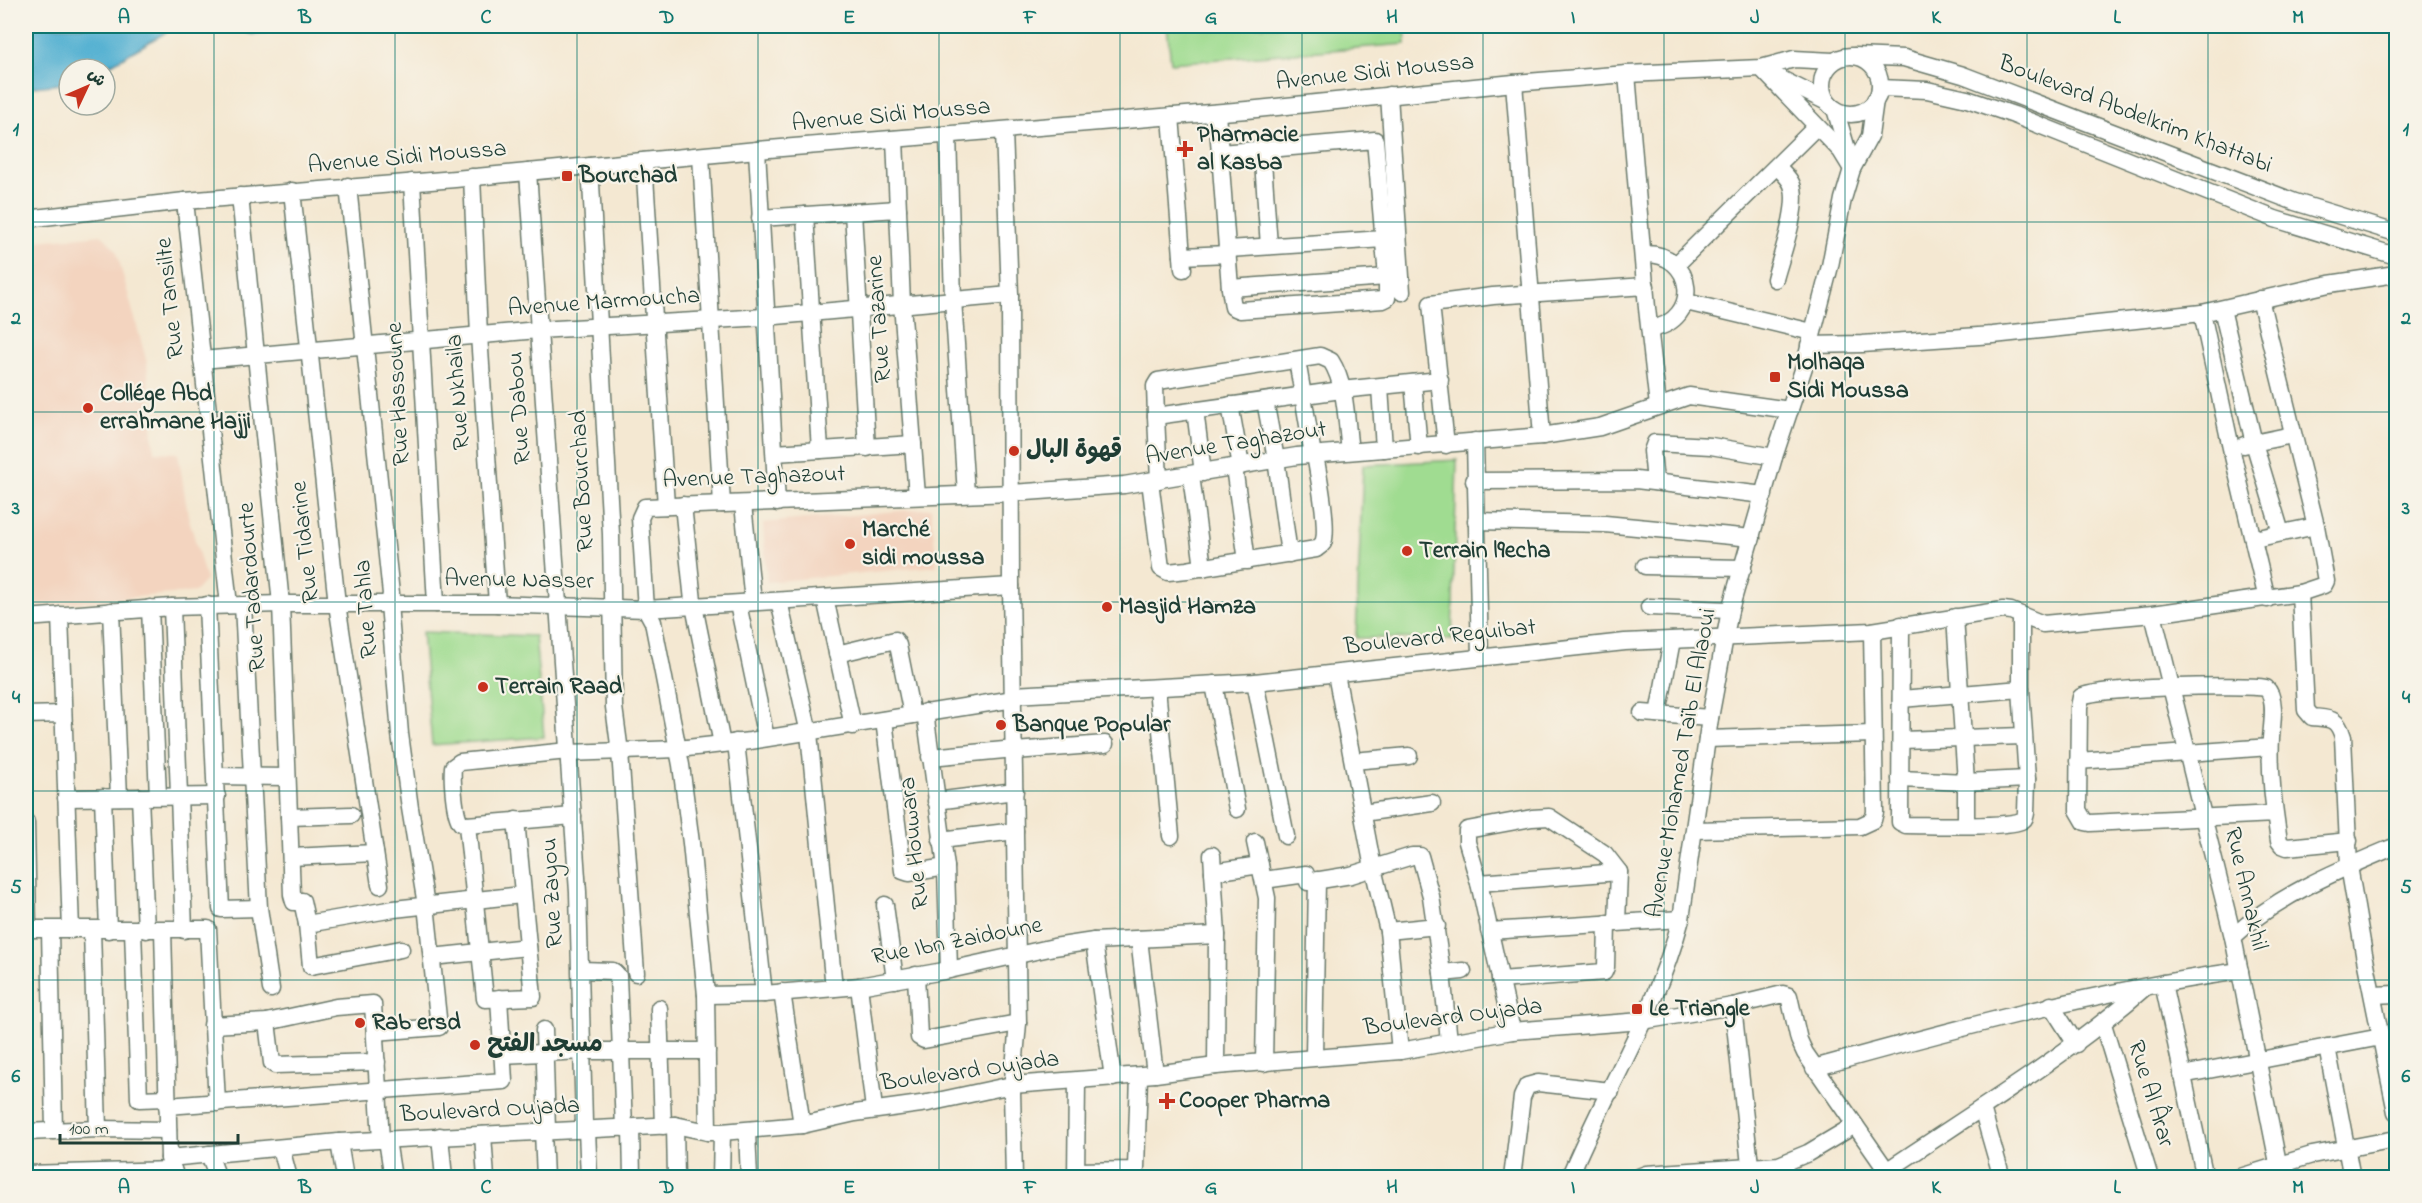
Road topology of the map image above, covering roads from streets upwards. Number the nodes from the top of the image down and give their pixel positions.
1 (1854, 56) junction
2 (1833, 61) junction
3 (1761, 68) junction
4 (1627, 74) junction
5 (1514, 83) junction
6 (1877, 94) junction
7 (1389, 95) junction
8 (2038, 103) junction
9 (1831, 106) junction
10 (1217, 112) junction
11 (1171, 116) junction
12 (2031, 122) junction
13 (1816, 127) junction
14 (1004, 131) junction
15 (948, 135) junction
16 (895, 140) junction
17 (1262, 148) junction
18 (757, 150) junction
19 (1220, 153) junction
20 (702, 156) junction
21 (644, 161) junction
22 (590, 166) junction
23 (1777, 166) junction
24 (1852, 169) junction
25 (528, 172) junction
26 (472, 177) junction
27 (412, 182) junction
28 (348, 186) junction
29 (292, 191) junction
30 (240, 196) junction
31 (185, 201) junction
32 (898, 209) junction
33 (853, 212) junction
34 (805, 215) junction
35 (760, 218) junction
36 (26, 219) edge
37 (2397, 233) edge
38 (1384, 239) junction
39 (1269, 246) junction
40 (1228, 251) junction
41 (1643, 254) junction
42 (2397, 256) edge
43 (1676, 265) junction
44 (2397, 274) edge
45 (1387, 277) junction
46 (1775, 279) dead end
47 (1646, 286) junction
48 (1230, 288) junction
49 (1402, 292) dead end
50 (1530, 293) junction
51 (1010, 295) junction
52 (954, 299) junction
53 (2260, 299) junction
54 (1686, 302) junction
55 (902, 304) junction
56 (858, 309) junction
57 (2222, 309) junction
58 (811, 313) junction
59 (2202, 313) junction
60 (765, 317) junction
61 (711, 319) junction
62 (656, 322) junction
63 (599, 326) junction
64 (1650, 329) junction
65 (538, 330) junction
66 (479, 335) junction
67 (1810, 339) junction
68 (420, 342) junction
69 (365, 345) junction
70 (309, 350) junction
71 (255, 355) junction
72 (202, 360) junction
73 (1297, 360) junction
74 (1440, 380) junction
75 (1413, 382) junction
76 (1380, 387) junction
77 (1341, 390) junction
78 (1304, 397) junction
79 (1265, 401) junction
80 (1230, 405) junction
81 (1658, 406) junction
82 (1195, 410) junction
83 (1790, 410) junction
84 (1156, 416) junction
85 (2292, 435) junction
86 (1542, 436) junction
87 (1475, 441) junction
88 (2253, 443) junction
89 (913, 444) junction
90 (1446, 445) junction
91 (1419, 447) junction
92 (867, 448) junction
93 (2231, 448) junction
94 (1384, 449) junction
95 (820, 450) junction
96 (1350, 451) junction
97 (775, 453) junction
98 (1314, 455) junction
99 (1774, 457) junction
100 (1276, 459) junction
101 (1237, 466) junction
102 (1197, 474) junction
103 (1154, 480) junction
104 (1474, 480) junction
105 (1655, 482) junction
106 (1012, 493) junction
107 (966, 494) junction
108 (1764, 495) junction
109 (917, 496) junction
110 (777, 503) junction
111 (722, 504) junction
112 (743, 504) junction
113 (675, 505) junction
114 (1476, 521) junction
115 (2316, 526) junction
116 (2282, 533) junction
117 (1752, 538) junction
118 (2254, 539) junction
119 (1289, 554) junction
120 (1247, 561) junction
121 (1645, 566) dead end
122 (1203, 568) junction
123 (1743, 568) junction
124 (1011, 586) junction
125 (2300, 593) junction
126 (825, 598) junction
127 (2267, 599) junction
128 (779, 601) junction
129 (746, 603) junction
130 (281, 604) junction
131 (337, 604) junction
132 (389, 604) junction
133 (436, 604) junction
134 (497, 604) junction
135 (207, 605) junction
136 (236, 605) junction
137 (559, 605) junction
138 (694, 606) junction
139 (172, 607) junction
140 (612, 607) junction
141 (1649, 607) dead end
142 (150, 608) junction
143 (646, 609) junction
144 (1730, 610) junction
145 (111, 611) junction
146 (2152, 614) junction
147 (60, 615) junction
148 (2021, 615) junction
149 (1955, 617) junction
150 (26, 618) edge
151 (1900, 626) junction
152 (1872, 631) junction
153 (1725, 636) junction
154 (1672, 640) junction
155 (837, 654) junction
156 (1480, 657) junction
157 (1336, 674) junction
158 (1256, 682) junction
159 (1214, 684) junction
160 (2171, 687) junction
161 (1157, 688) junction
162 (2021, 689) junction
163 (1959, 694) junction
164 (1014, 697) junction
165 (1901, 699) junction
166 (919, 713) junction
167 (63, 714) junction
168 (26, 715) edge
169 (1710, 718) junction
170 (884, 720) junction
171 (853, 726) junction
172 (809, 733) junction
173 (1874, 734) junction
174 (2024, 736) junction
175 (1963, 737) junction
176 (766, 738) junction
177 (1707, 739) junction
178 (1901, 740) junction
179 (729, 743) junction
180 (1105, 744) dead end
181 (2271, 747) junction
182 (678, 748) junction
183 (1015, 750) junction
184 (568, 752) junction
185 (620, 752) junction
186 (2187, 752) junction
187 (1409, 756) dead end
188 (930, 757) junction
189 (2078, 761) junction
190 (1353, 762) junction
191 (216, 776) junction
192 (252, 777) junction
193 (287, 777) junction
194 (1900, 779) junction
195 (2027, 779) junction
196 (1966, 782) junction
197 (1015, 791) junction
198 (158, 796) junction
199 (180, 796) junction
200 (217, 796) junction
201 (111, 797) junction
202 (140, 797) junction
203 (66, 798) junction
204 (936, 801) junction
205 (1432, 803) dead end
206 (1237, 809) dead end
207 (1363, 813) junction
208 (2275, 814) junction
209 (351, 815) dead end
210 (573, 816) junction
211 (289, 817) junction
212 (2203, 818) junction
213 (516, 820) junction
214 (26, 822) edge
215 (1966, 824) junction
216 (467, 825) junction
217 (1695, 830) junction
218 (1015, 831) junction
219 (1171, 836) dead end
220 (1286, 836) dead end
221 (941, 840) junction
222 (2349, 840) junction
223 (1255, 842) dead end
224 (2397, 846) edge
225 (375, 853) junction
226 (291, 857) junction
227 (2349, 866) junction
228 (946, 867) junction
229 (1373, 868) junction
230 (1262, 872) junction
231 (1619, 872) junction
232 (1317, 880) junction
233 (1479, 883) junction
234 (380, 885) dead end
235 (522, 895) junction
236 (475, 899) junction
237 (426, 905) junction
238 (885, 905) dead end
239 (259, 908) junction
240 (1681, 919) junction
241 (1612, 922) junction
242 (307, 924) junction
243 (1437, 926) junction
244 (27, 929) edge
245 (50, 930) junction
246 (71, 930) junction
247 (100, 930) junction
248 (147, 930) junction
249 (184, 930) junction
250 (1388, 931) junction
251 (1489, 931) junction
252 (1218, 935) junction
253 (2233, 937) junction
254 (1139, 939) junction
255 (1094, 941) junction
256 (528, 948) junction
257 (401, 949) dead end
258 (481, 951) junction
259 (1017, 955) junction
260 (432, 957) junction
261 (581, 970) junction
262 (949, 970) junction
263 (1463, 971) dead end
264 (2240, 971) junction
265 (636, 973) dead end
266 (1442, 973) junction
267 (916, 975) junction
268 (895, 980) junction
269 (1500, 980) junction
270 (2163, 983) junction
271 (859, 986) junction
272 (2144, 987) junction
273 (834, 988) junction
274 (271, 989) dead end
275 (782, 992) junction
276 (764, 993) junction
277 (2397, 994) edge
278 (706, 995) junction
279 (2373, 995) junction
280 (499, 998) junction
281 (2051, 1005) junction
282 (1733, 1006) junction
283 (659, 1008) dead end
284 (1642, 1021) junction
285 (267, 1022) junction
286 (1018, 1023) junction
287 (2103, 1024) junction
288 (212, 1025) junction
289 (544, 1030) dead end
290 (1512, 1031) junction
291 (375, 1032) junction
292 (2382, 1037) junction
293 (1449, 1041) junction
294 (2076, 1044) junction
295 (2327, 1047) junction
296 (583, 1051) junction
297 (660, 1051) junction
298 (707, 1051) junction
299 (1400, 1051) junction
300 (544, 1052) junction
301 (622, 1052) junction
302 (502, 1055) junction
303 (1314, 1057) junction
304 (2257, 1060) junction
305 (377, 1062) junction
306 (1264, 1063) junction
307 (1216, 1066) junction
308 (1814, 1068) junction
309 (1147, 1075) junction
310 (2182, 1075) junction
311 (1113, 1078) junction
312 (1077, 1081) junction
313 (1012, 1085) junction
314 (379, 1090) junction
315 (1611, 1091) junction
316 (167, 1102) junction
317 (217, 1103) junction
318 (1982, 1108) junction
319 (874, 1109) junction
320 (2397, 1112) edge
321 (801, 1125) junction
322 (1855, 1125) junction
323 (669, 1126) junction
324 (627, 1128) junction
325 (98, 1129) junction
326 (168, 1130) junction
327 (587, 1130) junction
328 (54, 1131) junction
329 (545, 1131) junction
330 (747, 1131) junction
331 (26, 1132) edge
332 (715, 1132) junction
333 (483, 1135) junction
334 (440, 1136) junction
335 (2397, 1139) edge
336 (384, 1140) junction
337 (339, 1142) junction
338 (281, 1148) junction
339 (2347, 1149) junction
340 (209, 1154) junction
341 (1750, 1165) junction
342 (173, 1168) edge
343 (2280, 1171) edge
344 (26, 1174) edge
345 (1076, 1174) edge
346 (1882, 1174) edge
347 (218, 1178) edge
348 (289, 1178) edge
349 (345, 1178) edge
350 (393, 1178) edge
351 (444, 1178) edge
352 (486, 1178) edge
353 (545, 1178) edge
354 (589, 1178) edge
355 (632, 1178) edge
356 (676, 1178) edge
357 (721, 1178) edge
358 (748, 1178) edge
359 (1014, 1178) edge
360 (1512, 1178) edge
361 (1569, 1178) edge
362 (1635, 1178) edge
363 (2002, 1178) edge
364 (2150, 1178) edge
365 (2205, 1178) edge
366 (2237, 1178) edge
367 (2352, 1178) edge

1 - 2 street
1 - 6 street
1 - 8 street, Boulevard Abdelkrim Khattabi
2 - 3 street, Avenue Sidi Moussa
2 - 9 street
3 - 4 street, Avenue Sidi Moussa
3 - 9 street, Avenue Sidi Moussa
3 - 13 street
4 - 5 street, Avenue Sidi Moussa
4 - 41 street
5 - 7 street, Avenue Sidi Moussa
5 - 50 street
6 - 9 street
6 - 12 street, Boulevard Abdelkrim Khattabi
6 - 24 street, Avenue Mohamed Taïb El Alaoui
7 - 10 street, Avenue Sidi Moussa
7 - 49 street
8 - 12 street
8 - 37 street, Boulevard Abdelkrim Khattabi
9 - 24 street
10 - 11 street, Avenue Sidi Moussa
10 - 19 street
11 - 14 street, Avenue Sidi Moussa
11 - 40 street
12 - 42 street, Boulevard Abdelkrim Khattabi
13 - 23 street
13 - 24 street
14 - 15 street, Avenue Sidi Moussa
14 - 51 street
15 - 16 street, Avenue Sidi Moussa
15 - 52 street
16 - 18 street, Avenue Sidi Moussa
16 - 32 street, Rue Tazarine
17 - 19 street
17 - 38 street
17 - 39 street
18 - 20 street, Avenue Sidi Moussa
18 - 35 street
19 - 40 street
20 - 21 street, Avenue Sidi Moussa
20 - 61 street
21 - 22 street, Avenue Sidi Moussa
21 - 62 street
22 - 25 street, Avenue Sidi Moussa
22 - 63 street, Rue Bourchad
23 - 43 street
23 - 46 street
24 - 67 street, Avenue Mohamed Taïb El Alaoui
25 - 26 street, Avenue Sidi Moussa
25 - 65 street, Rue Dabou
26 - 27 street, Avenue Sidi Moussa
26 - 66 street, Rue Nkhaila
27 - 28 street, Avenue Sidi Moussa
27 - 68 street, Rue Hassoune
28 - 29 street, Avenue Sidi Moussa
28 - 69 street, Rue Tahla
29 - 30 street, Avenue Sidi Moussa
29 - 70 street, Rue Tidarine
30 - 31 street, Avenue Sidi Moussa
30 - 71 street, Rue Tadardourte
31 - 36 street, Avenue Sidi Moussa
31 - 72 street, Rue Tansilte
32 - 33 street
32 - 55 street, Rue Tazarine
33 - 34 street
33 - 56 street
34 - 35 street
34 - 58 street
35 - 60 street
38 - 39 street
38 - 45 street
39 - 40 street
40 - 48 street
41 - 43 street
41 - 47 street
43 - 54 street
44 - 53 street
45 - 48 street
45 - 48 street
47 - 50 street
47 - 64 street
50 - 74 street
50 - 86 street
51 - 52 street, Avenue Marmoucha
51 - 106 street
52 - 55 street, Avenue Marmoucha
52 - 107 street
53 - 57 street
53 - 85 street
54 - 64 street
54 - 67 street
55 - 56 street, Avenue Marmoucha
55 - 89 street, Rue Tazarine
56 - 58 street, Avenue Marmoucha
56 - 92 street
57 - 59 street
57 - 88 street
58 - 60 street, Avenue Marmoucha
58 - 95 street
59 - 67 street
59 - 93 street
60 - 61 street, Avenue Marmoucha
60 - 97 street
61 - 62 street, Avenue Marmoucha
61 - 111 street
62 - 63 street, Avenue Marmoucha
62 - 113 street
63 - 65 street, Avenue Marmoucha
63 - 140 street, Rue Bourchad
64 - 81 street
65 - 66 street, Avenue Marmoucha
65 - 137 street, Rue Dabou
66 - 68 street, Avenue Marmoucha
66 - 134 street, Rue Nkhaila
67 - 83 street, Avenue Mohamed Taïb El Alaoui
68 - 69 street, Avenue Marmoucha
68 - 133 street, Rue Hassoune
69 - 70 street, Avenue Marmoucha
69 - 132 street, Rue Tahla
70 - 71 street, Avenue Marmoucha
70 - 131 street, Rue Tidarine
71 - 72 street, Avenue Marmoucha
71 - 130 street, Rue Tadardourte
72 - 136 street, Rue Tansilte
73 - 77 street
73 - 78 street
73 - 84 street
74 - 75 street
74 - 90 street
75 - 76 street
75 - 91 street
76 - 77 street
76 - 94 street
77 - 78 street
77 - 96 street
78 - 79 street
78 - 98 street
79 - 80 street
79 - 100 street
80 - 82 street
80 - 101 street
81 - 83 street, Avenue Taghazout
81 - 86 street, Avenue Taghazout
82 - 84 street
82 - 102 street
83 - 99 street, Avenue Mohamed Taïb El Alaoui
84 - 103 street
85 - 88 street
85 - 115 street
86 - 87 street, Avenue Taghazout
87 - 90 street, Avenue Taghazout
87 - 104 street
88 - 93 street
88 - 116 street
89 - 92 street
89 - 109 street, Rue Tazarine
90 - 91 street, Avenue Taghazout
91 - 94 street, Avenue Taghazout
92 - 95 street
93 - 118 street
94 - 96 street, Avenue Taghazout
95 - 97 street
96 - 98 street, Avenue Taghazout
97 - 110 street
98 - 100 street, Avenue Taghazout
98 - 119 street
99 - 105 street
99 - 108 street, Avenue Mohamed Taïb El Alaoui
100 - 101 street, Avenue Taghazout
100 - 119 street
101 - 102 street, Avenue Taghazout
101 - 120 street
102 - 103 street, Avenue Taghazout
102 - 122 street
103 - 106 street, Avenue Taghazout
103 - 122 street
104 - 105 street
104 - 114 street
105 - 108 street
106 - 107 street, Avenue Taghazout
106 - 124 street
107 - 109 street, Avenue Taghazout
108 - 117 street, Avenue Mohamed Taïb El Alaoui
109 - 110 street, Avenue Taghazout
110 - 112 street, Avenue Taghazout
111 - 112 street, Avenue Taghazout
111 - 113 street, Avenue Taghazout
112 - 129 street
113 - 138 street
113 - 143 street, Avenue Taghazout
114 - 117 street
114 - 156 street
115 - 116 street
115 - 125 street, Boulevard Reguibat
116 - 118 street
117 - 123 street, Avenue Mohamed Taïb El Alaoui
118 - 127 street
119 - 120 street
120 - 122 street
121 - 123 street
123 - 144 street, Avenue Mohamed Taïb El Alaoui
124 - 126 street, Avenue Nasser
124 - 164 street
125 - 127 street, Boulevard Reguibat
125 - 222 street
126 - 128 street, Avenue Nasser
126 - 155 street
127 - 146 street, Boulevard Reguibat
128 - 129 street, Avenue Nasser
128 - 172 street
129 - 138 street, Avenue Nasser
129 - 176 street
130 - 131 street, Avenue Nasser
130 - 136 street, Avenue Nasser
130 - 193 street, Rue Tadardourte
131 - 132 street, Avenue Nasser
131 - 225 street, Rue Tidarine
132 - 133 street, Avenue Nasser
132 - 237 street, Rue Tahla
133 - 134 street, Avenue Nasser
134 - 137 street, Avenue Nasser
135 - 136 street, Avenue Nasser
135 - 139 street, Avenue Nasser
135 - 191 street
136 - 192 street, Rue Tansilte
137 - 140 street, Avenue Nasser
137 - 184 street, Rue Zayou
138 - 143 street, Avenue Nasser
138 - 179 street
139 - 142 street, Avenue Nasser
139 - 199 street
140 - 143 street, Avenue Nasser
140 - 185 street, Rue Bourchad
141 - 144 street
142 - 145 street, Avenue Nasser
142 - 198 street
143 - 182 street
144 - 153 street, Avenue Mohamed Taïb El Alaoui
145 - 147 street, Avenue Nasser
145 - 201 street
146 - 148 street, Boulevard Reguibat
146 - 160 street, Rue Annakhil
147 - 150 street, Avenue Nasser
147 - 167 street
148 - 149 street, Boulevard Reguibat
148 - 162 street
149 - 151 street, Boulevard Reguibat
149 - 163 street
151 - 152 street, Boulevard Reguibat
151 - 165 street
152 - 153 street, Boulevard Reguibat
152 - 173 street
153 - 154 street, Boulevard Reguibat
153 - 169 street, Avenue Mohamed Taïb El Alaoui
154 - 156 street, Boulevard Reguibat
154 - 169 street
155 - 166 street, Rue Houwara
155 - 171 street
156 - 157 street, Boulevard Reguibat
157 - 158 street, Boulevard Reguibat
157 - 190 street
158 - 159 street, Boulevard Reguibat
158 - 220 street
159 - 161 street, Boulevard Reguibat
159 - 206 street
160 - 181 street
160 - 186 street, Rue Annakhil
160 - 189 street
161 - 164 street, Boulevard Reguibat
161 - 219 street
162 - 163 street
162 - 174 street
163 - 165 street
163 - 175 street
164 - 166 street, Boulevard Reguibat
164 - 183 street
165 - 178 street
166 - 170 street, Boulevard Reguibat
166 - 188 street, Rue Houwara
167 - 168 street
167 - 203 street
169 - 177 street, Avenue Mohamed Taïb El Alaoui
170 - 171 street, Boulevard Reguibat
170 - 228 street
171 - 172 street, Boulevard Reguibat
172 - 176 street, Boulevard Reguibat
172 - 273 street
173 - 177 street
173 - 217 street
174 - 175 street
174 - 195 street
175 - 178 street
175 - 196 street
176 - 179 street, Boulevard Reguibat
177 - 217 street, Avenue Mohamed Taïb El Alaoui
178 - 194 street
179 - 182 street, Boulevard Reguibat
179 - 276 street
180 - 183 street
181 - 186 street
181 - 208 street
182 - 185 street, Boulevard Reguibat
182 - 278 street
183 - 188 street
183 - 197 street
184 - 185 street, Boulevard Reguibat
184 - 210 street, Rue Zayou
184 - 216 street, Boulevard Reguibat
185 - 265 street, Rue Bourchad
186 - 189 street
186 - 212 street, Rue Annakhil
187 - 190 street
188 - 204 street, Rue Houwara
189 - 212 street
190 - 207 street
191 - 192 street
191 - 200 street
192 - 193 street
192 - 239 street, Rue Tansilte
193 - 211 street, Rue Tadardourte
194 - 196 street
194 - 215 street
195 - 196 street
195 - 215 street
196 - 215 street
197 - 204 street
197 - 218 street
198 - 199 street
198 - 202 street
199 - 200 street
199 - 249 street
200 - 239 street
201 - 202 street
201 - 203 street
201 - 247 street
202 - 248 street
203 - 246 street
204 - 221 street, Rue Houwara
205 - 207 street
207 - 229 street
208 - 212 street
208 - 222 street
209 - 211 street
210 - 213 street
210 - 261 street, Rue Zayou
211 - 226 street, Rue Tadardourte
212 - 253 street, Rue Annakhil
213 - 216 street
213 - 235 street
214 - 244 street
216 - 236 street
217 - 240 street, Avenue Mohamed Taïb El Alaoui
218 - 221 street
218 - 259 street
221 - 228 street, Rue Houwara
222 - 227 street
223 - 230 street
224 - 227 street
225 - 226 street
225 - 234 street, Rue Tidarine
226 - 242 street, Rue Tadardourte
227 - 253 street
227 - 279 street
228 - 262 street, Rue Houwara
229 - 232 street
229 - 243 street
229 - 250 street
230 - 232 street
230 - 252 street
230 - 306 street
231 - 233 street
231 - 233 street
231 - 241 street
232 - 303 street
233 - 251 street
235 - 236 street
235 - 256 street
236 - 237 street
236 - 258 street
237 - 242 street
237 - 260 street, Rue Tahla
238 - 268 street
239 - 274 street, Rue Tansilte
240 - 241 street
240 - 284 street, Avenue Mohamed Taïb El Alaoui
241 - 251 street
241 - 269 street
242 - 257 street, Rue Tadardourte
243 - 250 street
243 - 266 street
244 - 245 street
245 - 246 street
245 - 328 street
246 - 247 street
247 - 248 street
247 - 325 street
248 - 249 street
248 - 316 street
248 - 316 street
249 - 288 street
250 - 299 street
251 - 269 street
252 - 254 street, Rue Ibn Zaidoune
252 - 307 street
253 - 264 street, Rue Annakhil
254 - 255 street, Rue Ibn Zaidoune
254 - 309 street
255 - 259 street, Rue Ibn Zaidoune
255 - 311 street
256 - 258 street
256 - 280 street
258 - 260 street
258 - 280 street
259 - 262 street, Rue Ibn Zaidoune
259 - 286 street
260 - 291 street, Rue Tahla
261 - 296 street, Rue Zayou
261 - 301 street
262 - 267 street, Rue Ibn Zaidoune
263 - 266 street
264 - 270 street
264 - 304 street, Rue Annakhil
266 - 293 street
267 - 268 street, Rue Ibn Zaidoune
267 - 286 street
268 - 271 street, Rue Ibn Zaidoune
269 - 290 street
270 - 272 street
270 - 310 street
271 - 273 street, Rue Ibn Zaidoune
271 - 319 street
272 - 281 street
272 - 287 street
273 - 275 street, Rue Ibn Zaidoune
275 - 276 street, Rue Ibn Zaidoune
275 - 321 street
276 - 278 street, Rue Ibn Zaidoune
277 - 279 street
278 - 298 street
279 - 292 street
280 - 302 street
281 - 294 street
281 - 308 street
282 - 284 street, Boulevard Oujada
282 - 308 street, Boulevard Oujada
282 - 341 street
283 - 297 street
284 - 290 street, Boulevard Oujada
284 - 315 street, Avenue Mohamed Taïb El Alaoui
285 - 288 street
285 - 291 street
285 - 305 street
286 - 313 street
287 - 294 street
287 - 364 street, Rue Al Ârar
288 - 317 street
289 - 300 street
290 - 293 street, Boulevard Oujada
291 - 305 street
292 - 295 street
292 - 320 street
293 - 299 street, Boulevard Oujada
294 - 318 street
295 - 304 street
295 - 339 street
296 - 300 street
296 - 301 street
296 - 327 street, Rue Zayou
297 - 298 street
297 - 301 street
297 - 323 street
298 - 332 street
299 - 303 street, Boulevard Oujada
300 - 302 street
300 - 329 street
301 - 324 street
302 - 314 street
303 - 306 street, Boulevard Oujada
304 - 310 street
304 - 343 street, Rue Annakhil
305 - 314 street
306 - 307 street, Boulevard Oujada
307 - 309 street, Boulevard Oujada
308 - 322 street
309 - 311 street, Boulevard Oujada
309 - 345 street
310 - 365 street
311 - 312 street, Boulevard Oujada
312 - 313 street, Boulevard Oujada
312 - 345 street
313 - 319 street, Boulevard Oujada
313 - 359 street
314 - 317 street
314 - 336 street
315 - 360 street
315 - 361 street, Avenue Mohamed Taïb El Alaoui
316 - 317 street
316 - 326 street
318 - 346 street
318 - 363 street
319 - 321 street, Boulevard Oujada
321 - 330 street, Boulevard Oujada
322 - 341 street
322 - 346 street
323 - 324 street, Boulevard Oujada
323 - 332 street, Boulevard Oujada
323 - 356 street
324 - 327 street, Boulevard Oujada
324 - 355 street
325 - 326 street
325 - 328 street
326 - 342 street
327 - 329 street, Boulevard Oujada
327 - 354 street, Rue Zayou
328 - 331 street
329 - 333 street, Boulevard Oujada
329 - 353 street
330 - 332 street, Boulevard Oujada
330 - 358 street
332 - 357 street
333 - 334 street, Boulevard Oujada
333 - 352 street
334 - 336 street, Boulevard Oujada
334 - 351 street
335 - 339 street
336 - 337 street, Boulevard Oujada
336 - 350 street
337 - 338 street, Boulevard Oujada
337 - 349 street
338 - 340 street, Boulevard Oujada
338 - 348 street
339 - 343 street
339 - 367 street
340 - 342 street, Boulevard Oujada
340 - 347 street
341 - 362 street
342 - 344 street, Boulevard Oujada
343 - 366 street

